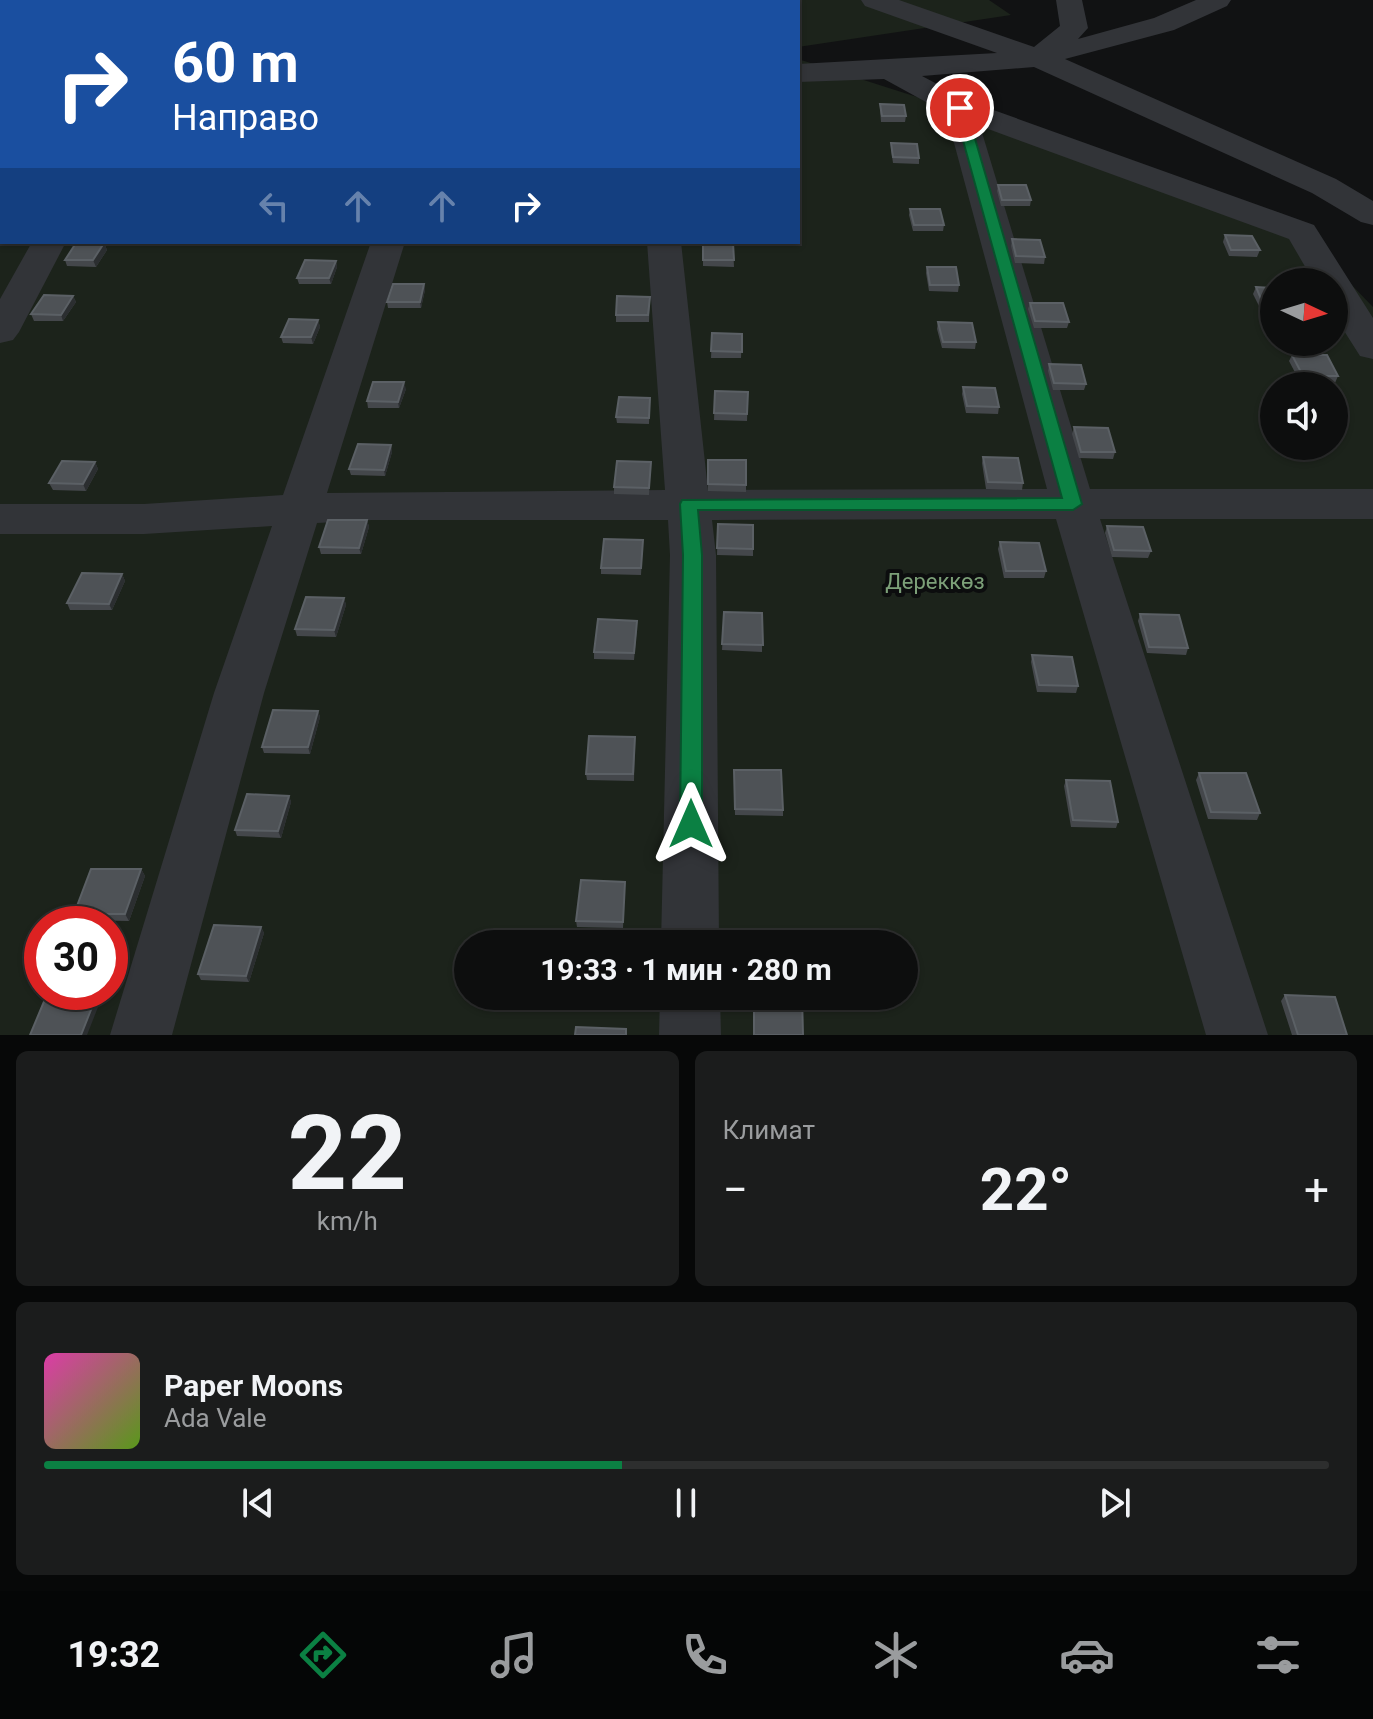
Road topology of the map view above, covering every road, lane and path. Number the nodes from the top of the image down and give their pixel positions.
1 (874, 0) edge
2 (1069, 0) edge
3 (1203, 2) edge
4 (1038, 58) junction
5 (889, 70) junction
6 (800, 73) edge
7 (960, 108) junction
8 (1373, 215) edge
9 (48, 244) edge
10 (387, 244) edge
11 (664, 244) edge
12 (1324, 268) edge
13 (1348, 307) edge
14 (0, 332) edge
15 (1373, 348) edge
16 (689, 504) junction
17 (1073, 504) junction
18 (1373, 504) edge
19 (300, 511) junction
20 (0, 519) edge
21 (690, 930) edge
22 (690, 1010) edge
23 (141, 1035) edge
24 (690, 1035) edge
25 (1237, 1035) edge

1 - 4 street
2 - 4 street
3 - 4 street
4 - 5 street
4 - 8 street
5 - 6 street
5 - 7 street
7 - 12 street
7 - 17 street
9 - 14 street
10 - 19 street
11 - 16 street
13 - 15 street
16 - 17 street
16 - 19 street
16 - 21 street
17 - 18 street
17 - 25 street
19 - 20 street
19 - 23 street
22 - 24 street

